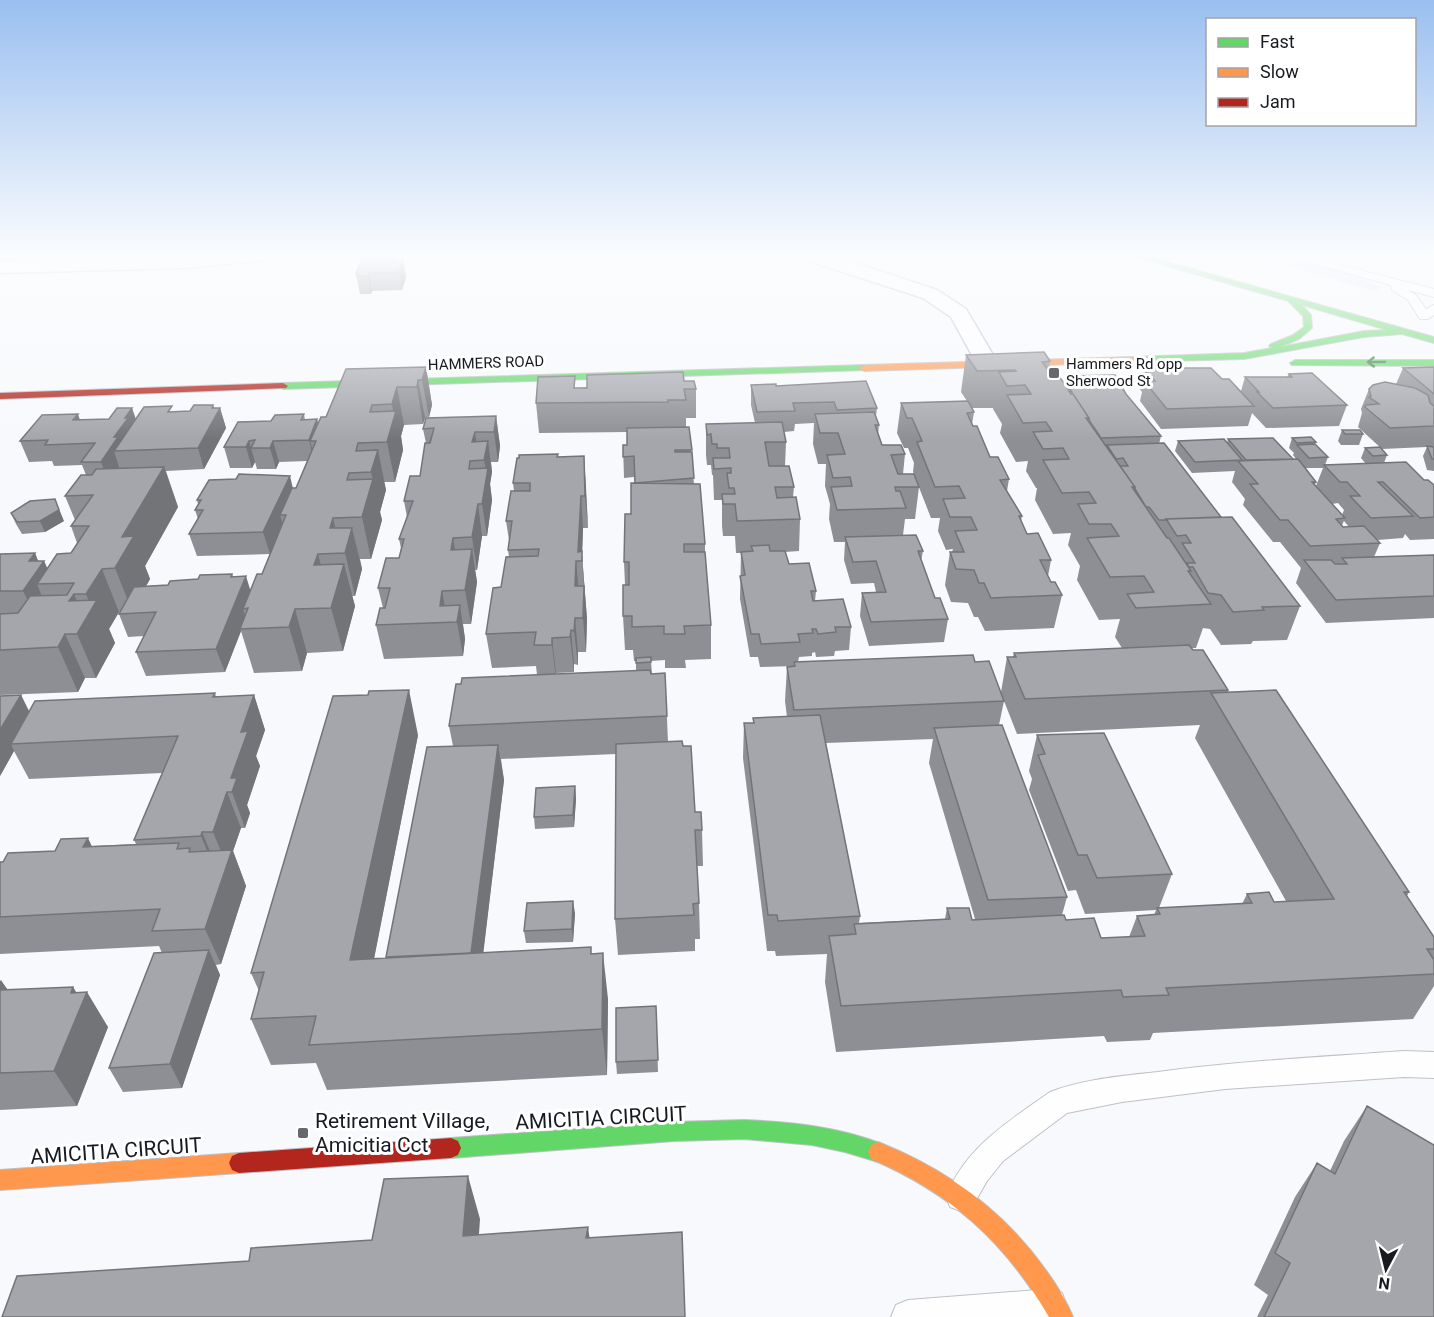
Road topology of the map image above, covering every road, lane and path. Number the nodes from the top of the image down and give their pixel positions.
1 (961, 316) edge
2 (1308, 316) edge
3 (1352, 316) edge
4 (1428, 316) edge
5 (1402, 331) junction
6 (1434, 340) edge
7 (1244, 356) junction
8 (1434, 363) edge
9 (988, 365) junction
10 (0, 396) edge
11 (1434, 1065) edge
12 (0, 1180) edge
13 (961, 1196) junction
14 (1059, 1311) edge
15 (908, 1317) edge

1 - 9 street
2 - 7 main road
3 - 5 main road
4 - 5 main road
5 - 6 main road
5 - 7 main road, HAMMERS ROAD
5 - 7 main road
8 -> 7 main road
7 - 9 main road, HAMMERS ROAD
9 - 10 main road, HAMMERS ROAD
11 - 13 lane
12 - 13 main road, AMICITIA CIRCUIT
13 - 14 main road, AMICITIA CIRCUIT
14 - 15 lane

